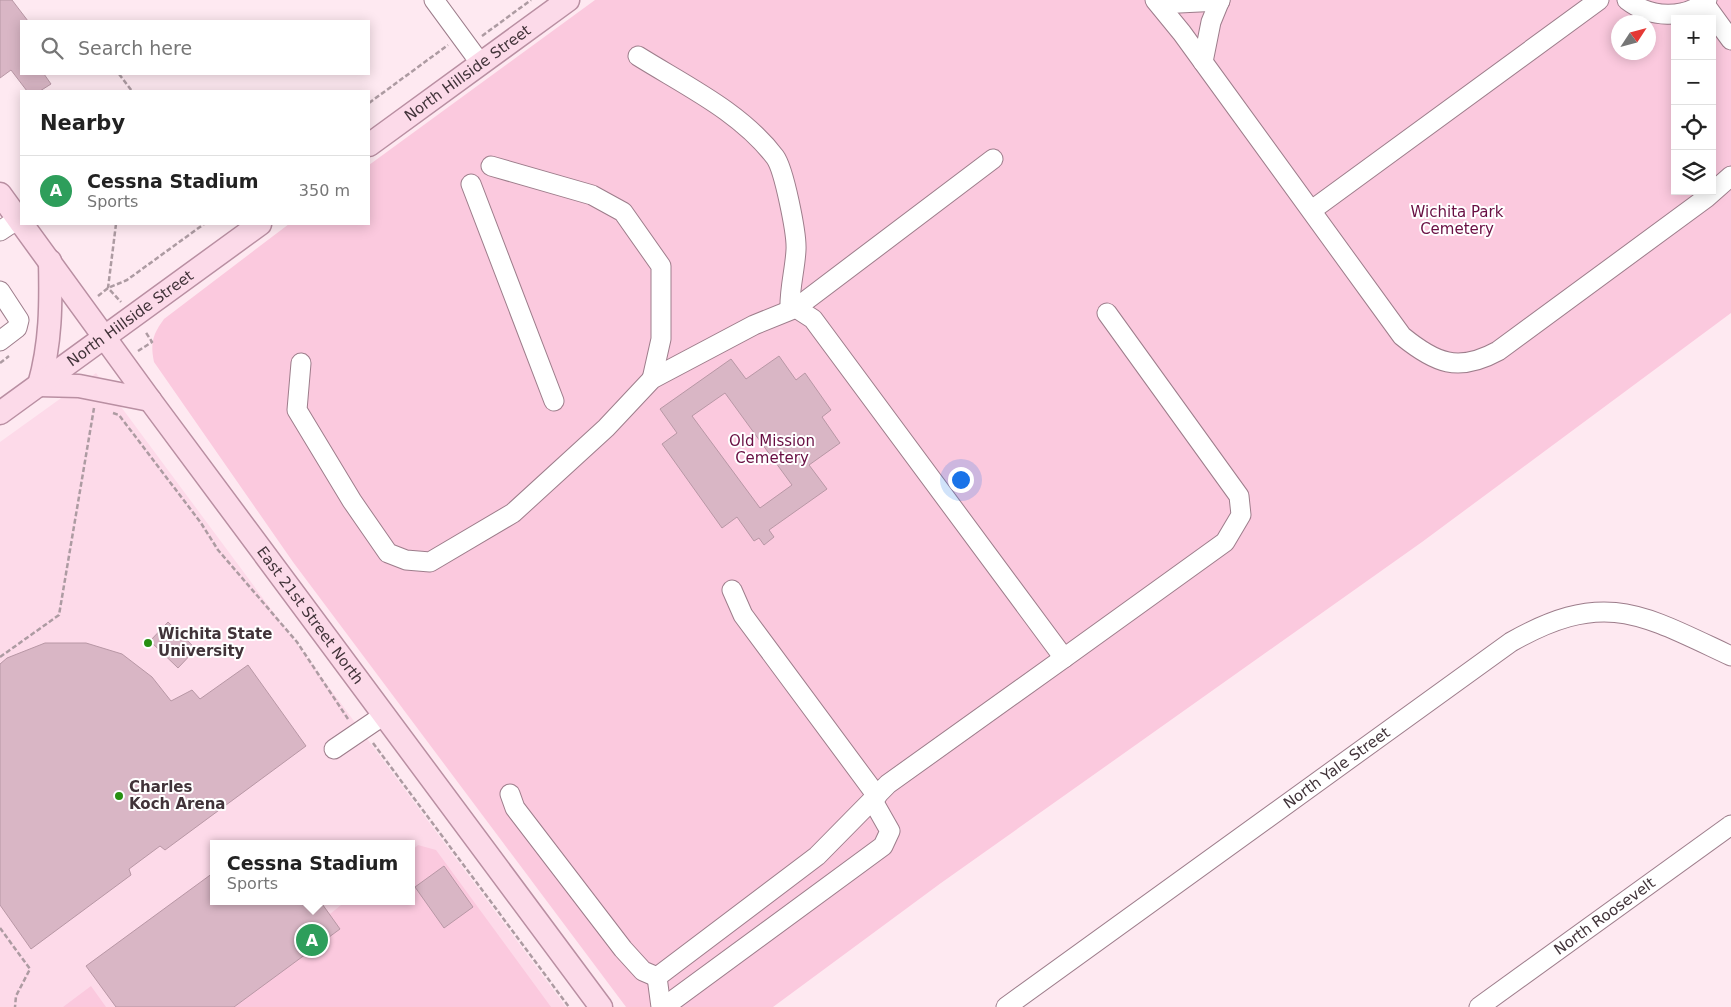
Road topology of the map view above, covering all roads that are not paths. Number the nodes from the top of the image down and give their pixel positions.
1 (434, 0) edge
2 (568, 0) edge
3 (1220, 0) edge
4 (1599, 0) edge
5 (1627, 0) edge
6 (1706, 1) edge
7 (1157, 2) edge
8 (1731, 40) edge
9 (638, 56) dead end
10 (1203, 62) junction
11 (480, 64) junction
12 (370, 144) edge
13 (993, 159) dead end
14 (491, 166) dead end
15 (1731, 176) edge
16 (471, 184) dead end
17 (0, 194) edge
18 (1312, 210) junction
19 (20, 221) edge
20 (20, 222) edge
21 (23, 225) edge
22 (259, 225) edge
23 (0, 231) edge
24 (50, 261) junction
25 (0, 290) edge
26 (793, 309) junction
27 (1107, 313) dead end
28 (105, 337) junction
29 (0, 341) edge
30 (301, 362) dead end
31 (652, 379) junction
32 (39, 385) junction
33 (150, 400) junction
34 (554, 401) dead end
35 (0, 413) edge
36 (732, 590) dead end
37 (1731, 656) edge
38 (1064, 658) junction
39 (384, 715) junction
40 (334, 749) dead end
41 (510, 794) dead end
42 (875, 799) junction
43 (1731, 825) edge
44 (657, 977) junction
45 (601, 1007) edge
46 (663, 1007) edge
47 (1006, 1007) edge
48 (1480, 1007) edge

1 - 11 street
2 - 11 main road, North Hillside Street
3 - 7 street
3 - 10 street
4 - 18 street
5 - 6 street
6 - 8 street
7 - 10 street
9 - 26 street
10 - 18 street
11 - 12 main road, North Hillside Street
13 - 26 street
14 - 31 street
15 - 18 street
16 - 34 street
17 - 19 main road, East 21st Street North
20 - 23 street
21 - 24 main road, East 21st Street North
22 - 28 main road, North Hillside Street
24 - 28 main road, East 21st Street North
24 - 32 main road
25 - 29 street
26 - 31 street
26 - 38 street
27 - 38 street
28 - 32 main road, North Hillside Street
28 - 33 main road, East 21st Street North
30 - 31 street
32 - 33 main road
32 - 35 main road, North Hillside Street
33 - 39 main road, East 21st Street North
36 - 42 street
37 - 47 street, North Yale Street
38 - 42 street
39 - 40 street
39 - 45 main road, East 21st Street North
41 - 44 street
42 - 44 street
42 - 46 street
43 - 48 street, North Roosevelt
44 - 46 street

